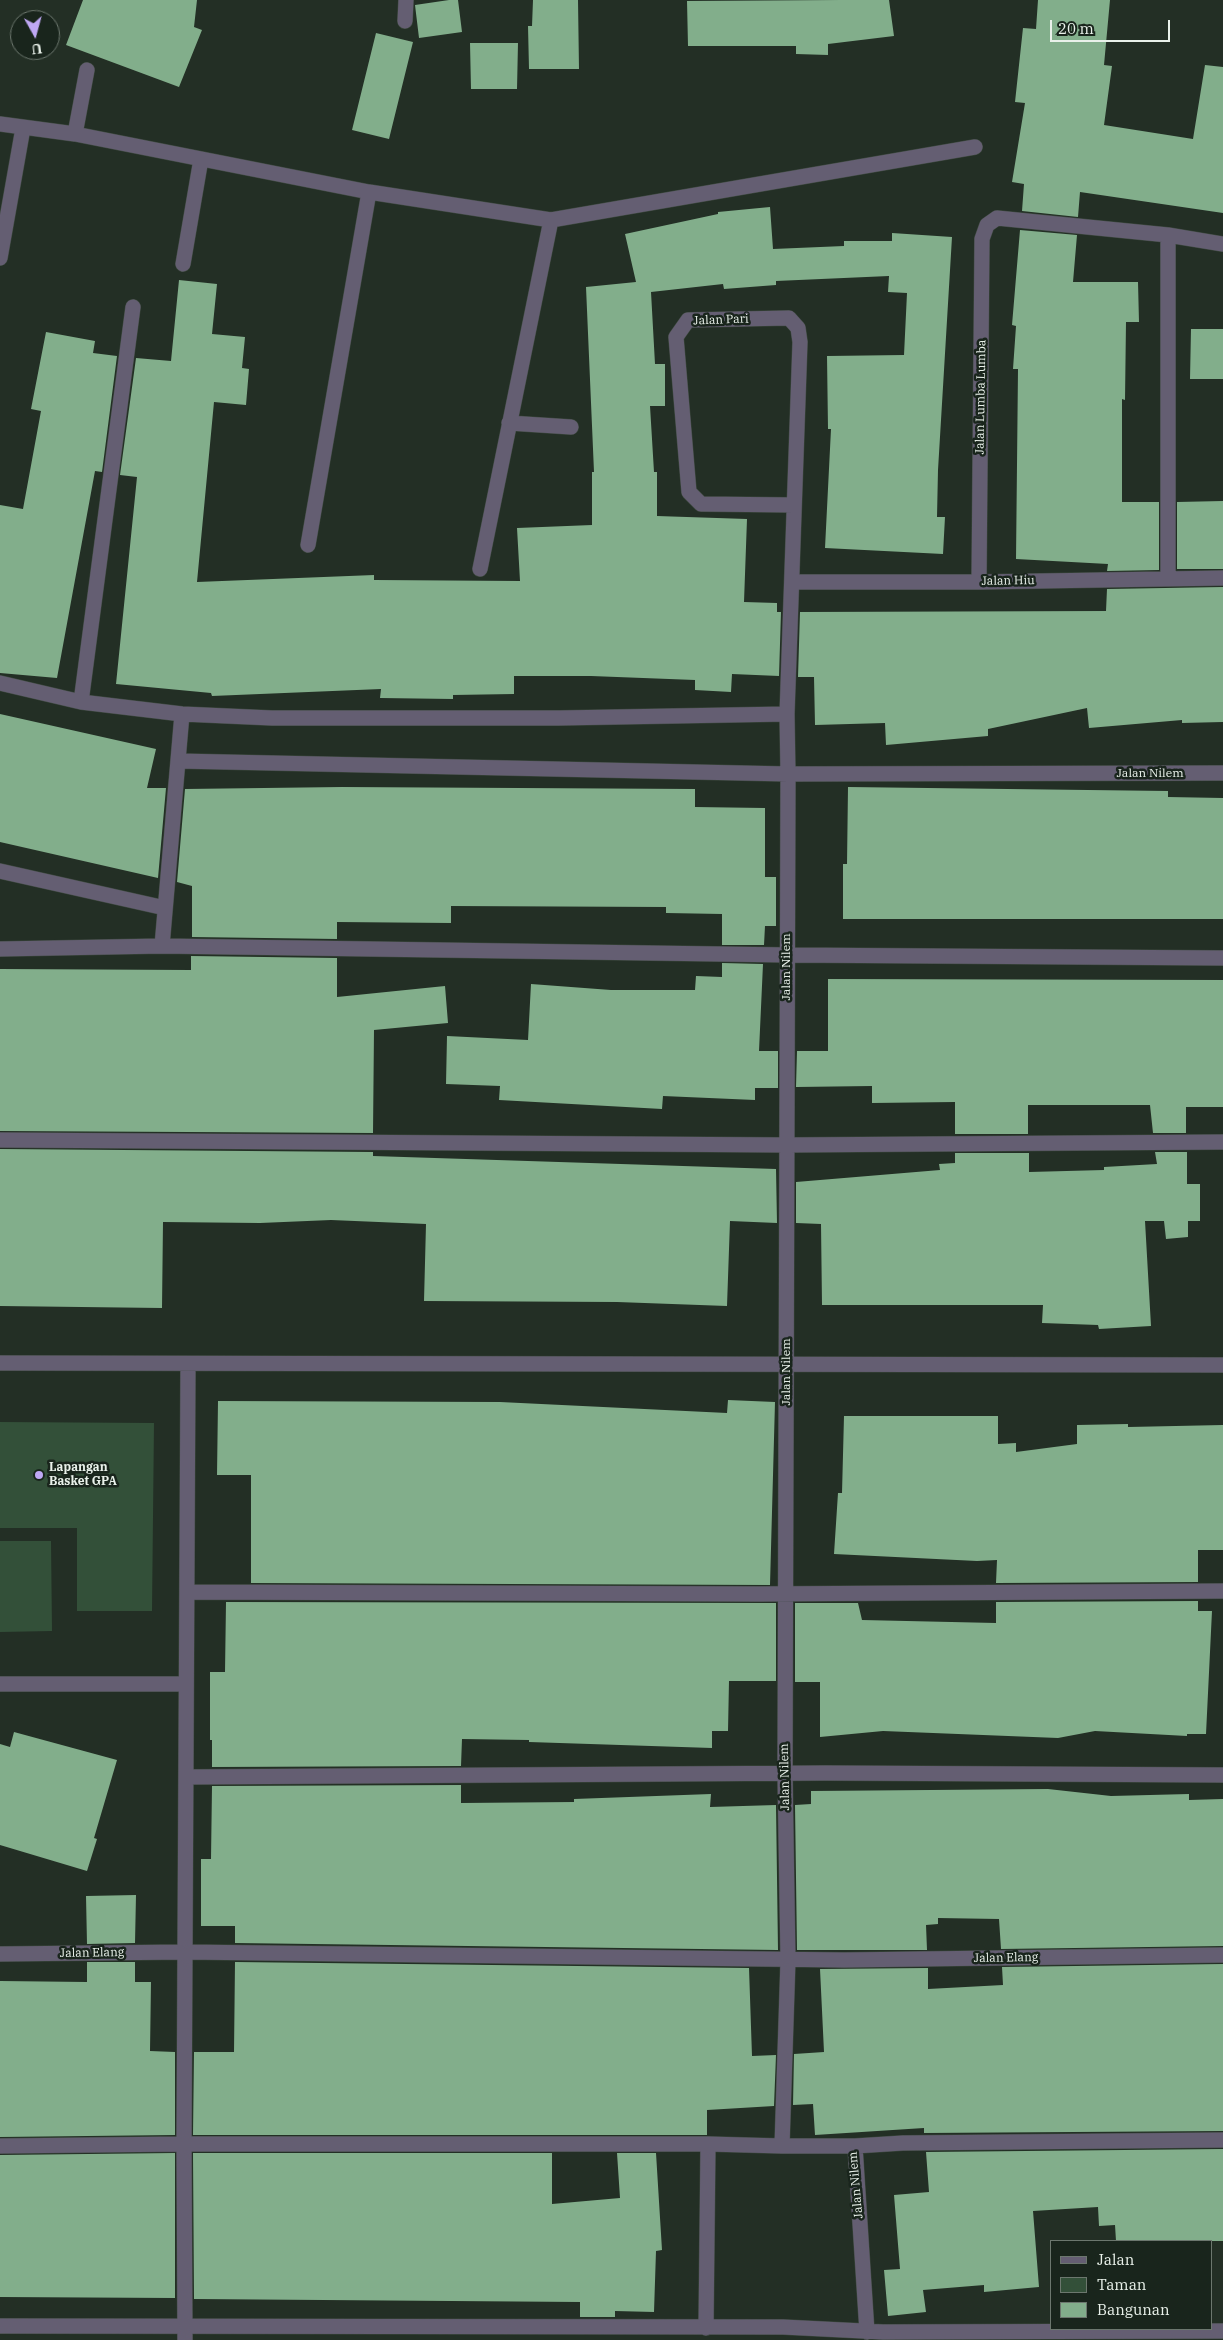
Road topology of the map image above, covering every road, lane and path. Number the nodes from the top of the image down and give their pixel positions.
1 (406, 0) edge
2 (405, 21) dead end
3 (87, 70) dead end
4 (0, 124) edge
5 (23, 128) junction
6 (75, 134) junction
7 (975, 147) dead end
8 (201, 159) junction
9 (370, 192) junction
10 (551, 220) junction
11 (1168, 235) junction
12 (1223, 244) edge
13 (0, 258) edge
14 (182, 264) dead end
15 (133, 307) dead end
16 (509, 423) junction
17 (571, 427) dead end
18 (794, 505) junction
19 (308, 545) dead end
20 (480, 569) dead end
21 (1168, 578) junction
22 (1223, 578) edge
23 (792, 582) junction
24 (979, 582) junction
25 (0, 683) edge
26 (81, 702) junction
27 (182, 714) junction
28 (787, 714) junction
29 (178, 761) junction
30 (788, 774) junction
31 (1223, 774) edge
32 (0, 871) edge
33 (165, 908) junction
34 (162, 946) junction
35 (0, 949) edge
36 (788, 955) junction
37 (1223, 958) edge
38 (0, 1140) edge
39 (1223, 1142) edge
40 (787, 1145) junction
41 (0, 1363) edge
42 (188, 1364) junction
43 (786, 1364) junction
44 (1223, 1365) edge
45 (1223, 1591) edge
46 (187, 1592) junction
47 (785, 1593) junction
48 (0, 1684) edge
49 (186, 1684) junction
50 (785, 1774) junction
51 (1223, 1775) edge
52 (186, 1777) junction
53 (185, 1952) junction
54 (0, 1954) edge
55 (1223, 1955) edge
56 (788, 1960) junction
57 (1223, 2140) edge
58 (184, 2144) junction
59 (708, 2144) junction
60 (0, 2146) edge
61 (782, 2146) junction
62 (855, 2146) junction
63 (0, 2326) edge
64 (706, 2328) junction
65 (1223, 2331) edge
66 (867, 2332) junction
67 (185, 2333) edge
68 (783, 2333) edge

1 - 2 street
3 - 6 street
4 - 5 street
5 - 6 street
5 - 13 street
6 - 8 street
7 - 10 street
8 - 9 street
8 - 14 street
9 - 10 street
9 - 19 street
10 - 16 street
11 - 12 street
11 - 21 street
11 - 24 street, Jalan Lumba Lumba
15 - 26 street
16 - 17 street
16 - 20 street
18 - 18 street, Jalan Pari
18 - 23 street
21 - 22 street, Jalan Hiu
21 - 24 street, Jalan Hiu
23 - 24 street, Jalan Hiu
23 - 28 street
25 - 26 street
26 - 27 street
27 - 28 street
27 - 29 street
28 - 30 street
29 - 30 street
29 - 33 street
30 - 31 street, Jalan Nilem
30 - 36 street, Jalan Nilem
32 - 33 street
33 - 34 street
34 - 35 street
34 - 36 street
36 - 37 street
36 - 40 street, Jalan Nilem
38 - 40 street
39 - 40 street
40 - 43 street, Jalan Nilem
41 - 42 street
42 - 43 street
42 - 46 street
43 - 44 street
43 - 47 street, Jalan Nilem
45 - 47 street
46 - 47 street
46 - 49 street
47 - 50 street, Jalan Nilem
48 - 49 street
49 - 52 street
50 - 51 street
50 - 52 street
50 - 56 street, Jalan Nilem
52 - 53 street
53 - 54 street, Jalan Elang
53 - 56 street, Jalan Elang
53 - 58 street
55 - 56 street, Jalan Elang
56 - 61 street, Jalan Nilem
57 - 62 street
58 - 59 street
58 - 60 street
58 - 67 street
59 - 61 street
59 - 64 street
61 - 62 street, Jalan Nilem
62 - 66 street, Jalan Nilem
63 - 67 street
64 - 67 street
64 - 68 street
65 - 66 street
66 - 68 street

